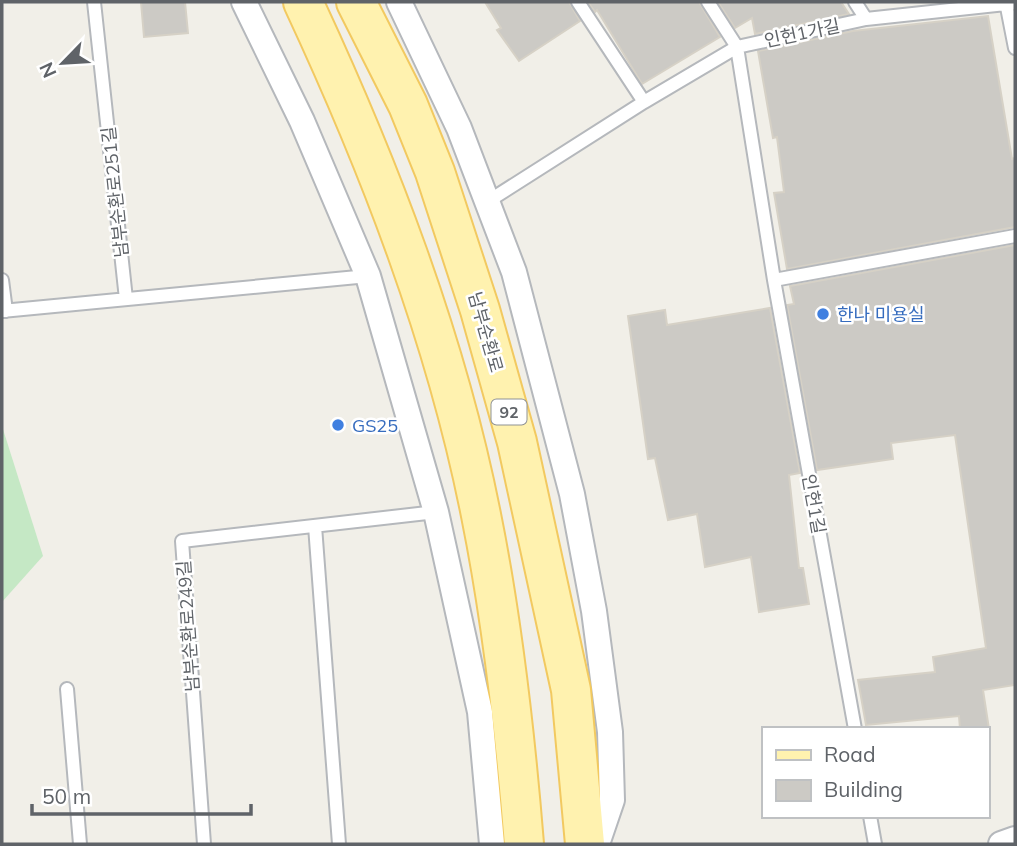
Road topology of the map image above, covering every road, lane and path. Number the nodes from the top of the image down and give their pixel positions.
1 (94, 2) edge
2 (244, 2) edge
3 (303, 2) edge
4 (356, 2) edge
5 (399, 2) edge
6 (578, 2) edge
7 (708, 2) edge
8 (855, 2) edge
9 (1010, 3) edge
10 (866, 19) junction
11 (737, 47) junction
12 (1015, 48) edge
13 (644, 102) junction
14 (487, 202) junction
15 (1015, 236) edge
16 (368, 276) junction
17 (2, 280) edge
18 (774, 280) junction
19 (126, 299) junction
20 (4, 311) edge
21 (436, 512) junction
22 (315, 526) junction
23 (67, 689) dead end
24 (855, 727) edge
25 (870, 818) edge
26 (1015, 839) edge
27 (80, 844) edge
28 (204, 844) edge
29 (339, 844) edge
30 (492, 844) edge
31 (524, 844) edge
32 (585, 844) edge
33 (597, 844) edge
34 (875, 844) edge
35 (1001, 844) edge

1 - 19 lane, 남부순환로251길
2 - 16 street
3 - 31 main road
4 - 32 main road, 남부순환로 / 92
5 - 14 street
6 - 13 lane
7 - 11 lane, 인헌1길
8 - 10 lane, 인헌1가길
9 - 10 lane, 인헌1가길
9 - 12 lane
10 - 11 lane, 인헌1가길
11 - 13 lane
11 - 18 lane, 인헌1길
13 - 14 lane
14 - 33 street
15 - 18 lane
16 - 19 lane
16 - 21 street
17 - 20 lane
18 - 24 lane, 인헌1길
19 - 20 lane
21 - 22 lane, 남부순환로249길
21 - 30 street
22 - 28 lane, 남부순환로249길
22 - 29 lane
23 - 27 lane
25 - 34 lane
26 - 35 street

